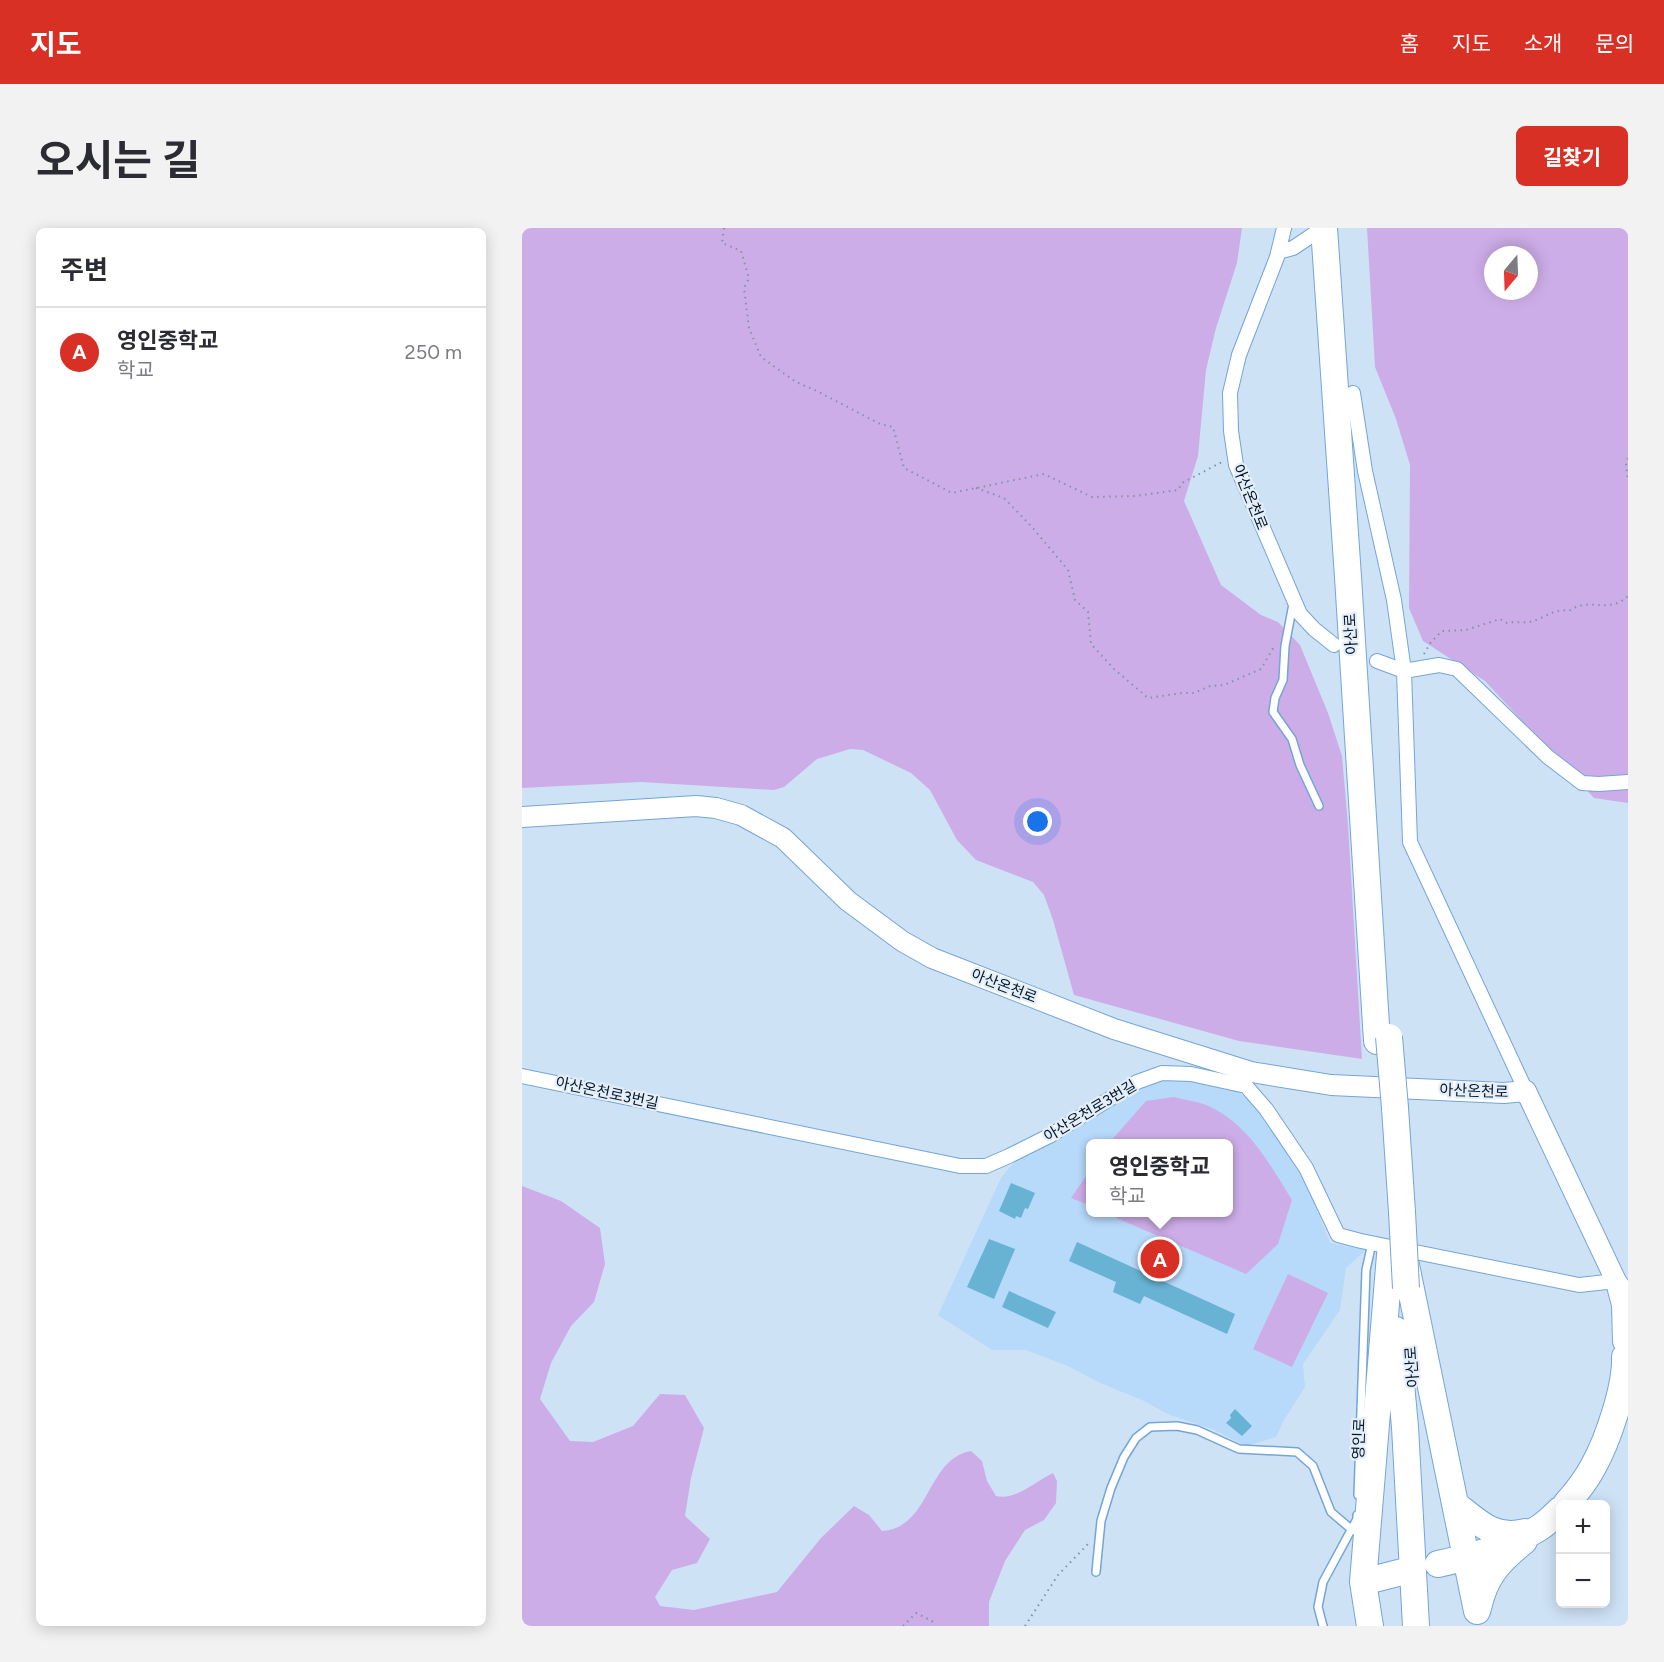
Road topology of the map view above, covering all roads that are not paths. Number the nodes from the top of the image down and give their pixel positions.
1 (1284, 228) edge
2 (1323, 228) edge
3 (1340, 228) edge
4 (1278, 252) junction
5 (1353, 393) junction
6 (1294, 598) junction
7 (1334, 645) dead end
8 (1377, 661) dead end
9 (1404, 671) junction
10 (1628, 782) edge
11 (1319, 806) dead end
12 (522, 816) edge
13 (1383, 1039) junction
14 (522, 1076) edge
15 (1248, 1078) junction
16 (1526, 1091) junction
17 (1389, 1252) junction
18 (1616, 1281) junction
19 (1400, 1286) junction
20 (1628, 1298) edge
21 (1626, 1360) edge
22 (1569, 1500) edge
23 (1455, 1504) junction
24 (1556, 1514) edge
25 (1540, 1528) junction
26 (1359, 1533) junction
27 (1466, 1556) junction
28 (1438, 1564) dead end
29 (1096, 1572) dead end
30 (1402, 1572) dead end
31 (1364, 1582) junction
32 (1477, 1619) edge
33 (1323, 1626) edge
34 (1370, 1626) edge
35 (1416, 1626) edge
36 (1431, 1626) edge

1 - 4 street, 아산온천로
2 - 4 street
2 - 13 highway, 아산로
3 - 5 highway, 아산로
4 - 6 street, 아산온천로
5 - 9 street, 아산온천로
5 - 13 highway, 아산로
6 - 7 street, 아산온천로
6 - 11 lane
8 - 9 street
9 - 10 street
9 - 16 street, 아산온천로
12 - 15 main road, 아산온천로
13 - 17 highway, 아산로, bridge
14 - 15 street, 아산온천로3번길
15 - 16 main road, 아산온천로
15 - 17 street
16 - 18 main road, 아산온천로
17 - 18 street
17 - 19 highway, 아산로, bridge
17 - 26 lane, 영인로
18 - 20 main road, 아산온천로
18 - 21 main road
19 - 23 highway
19 - 26 highway
19 - 35 highway, 아산로
19 - 36 highway, 아산로
21 - 22 highway
23 - 25 highway
23 - 27 highway
24 - 25 highway
25 - 27 highway
25 - 32 highway
26 - 29 lane
26 - 31 highway
26 - 33 lane, 영인로
27 - 28 highway
27 - 32 highway
30 - 31 highway
31 - 34 highway

